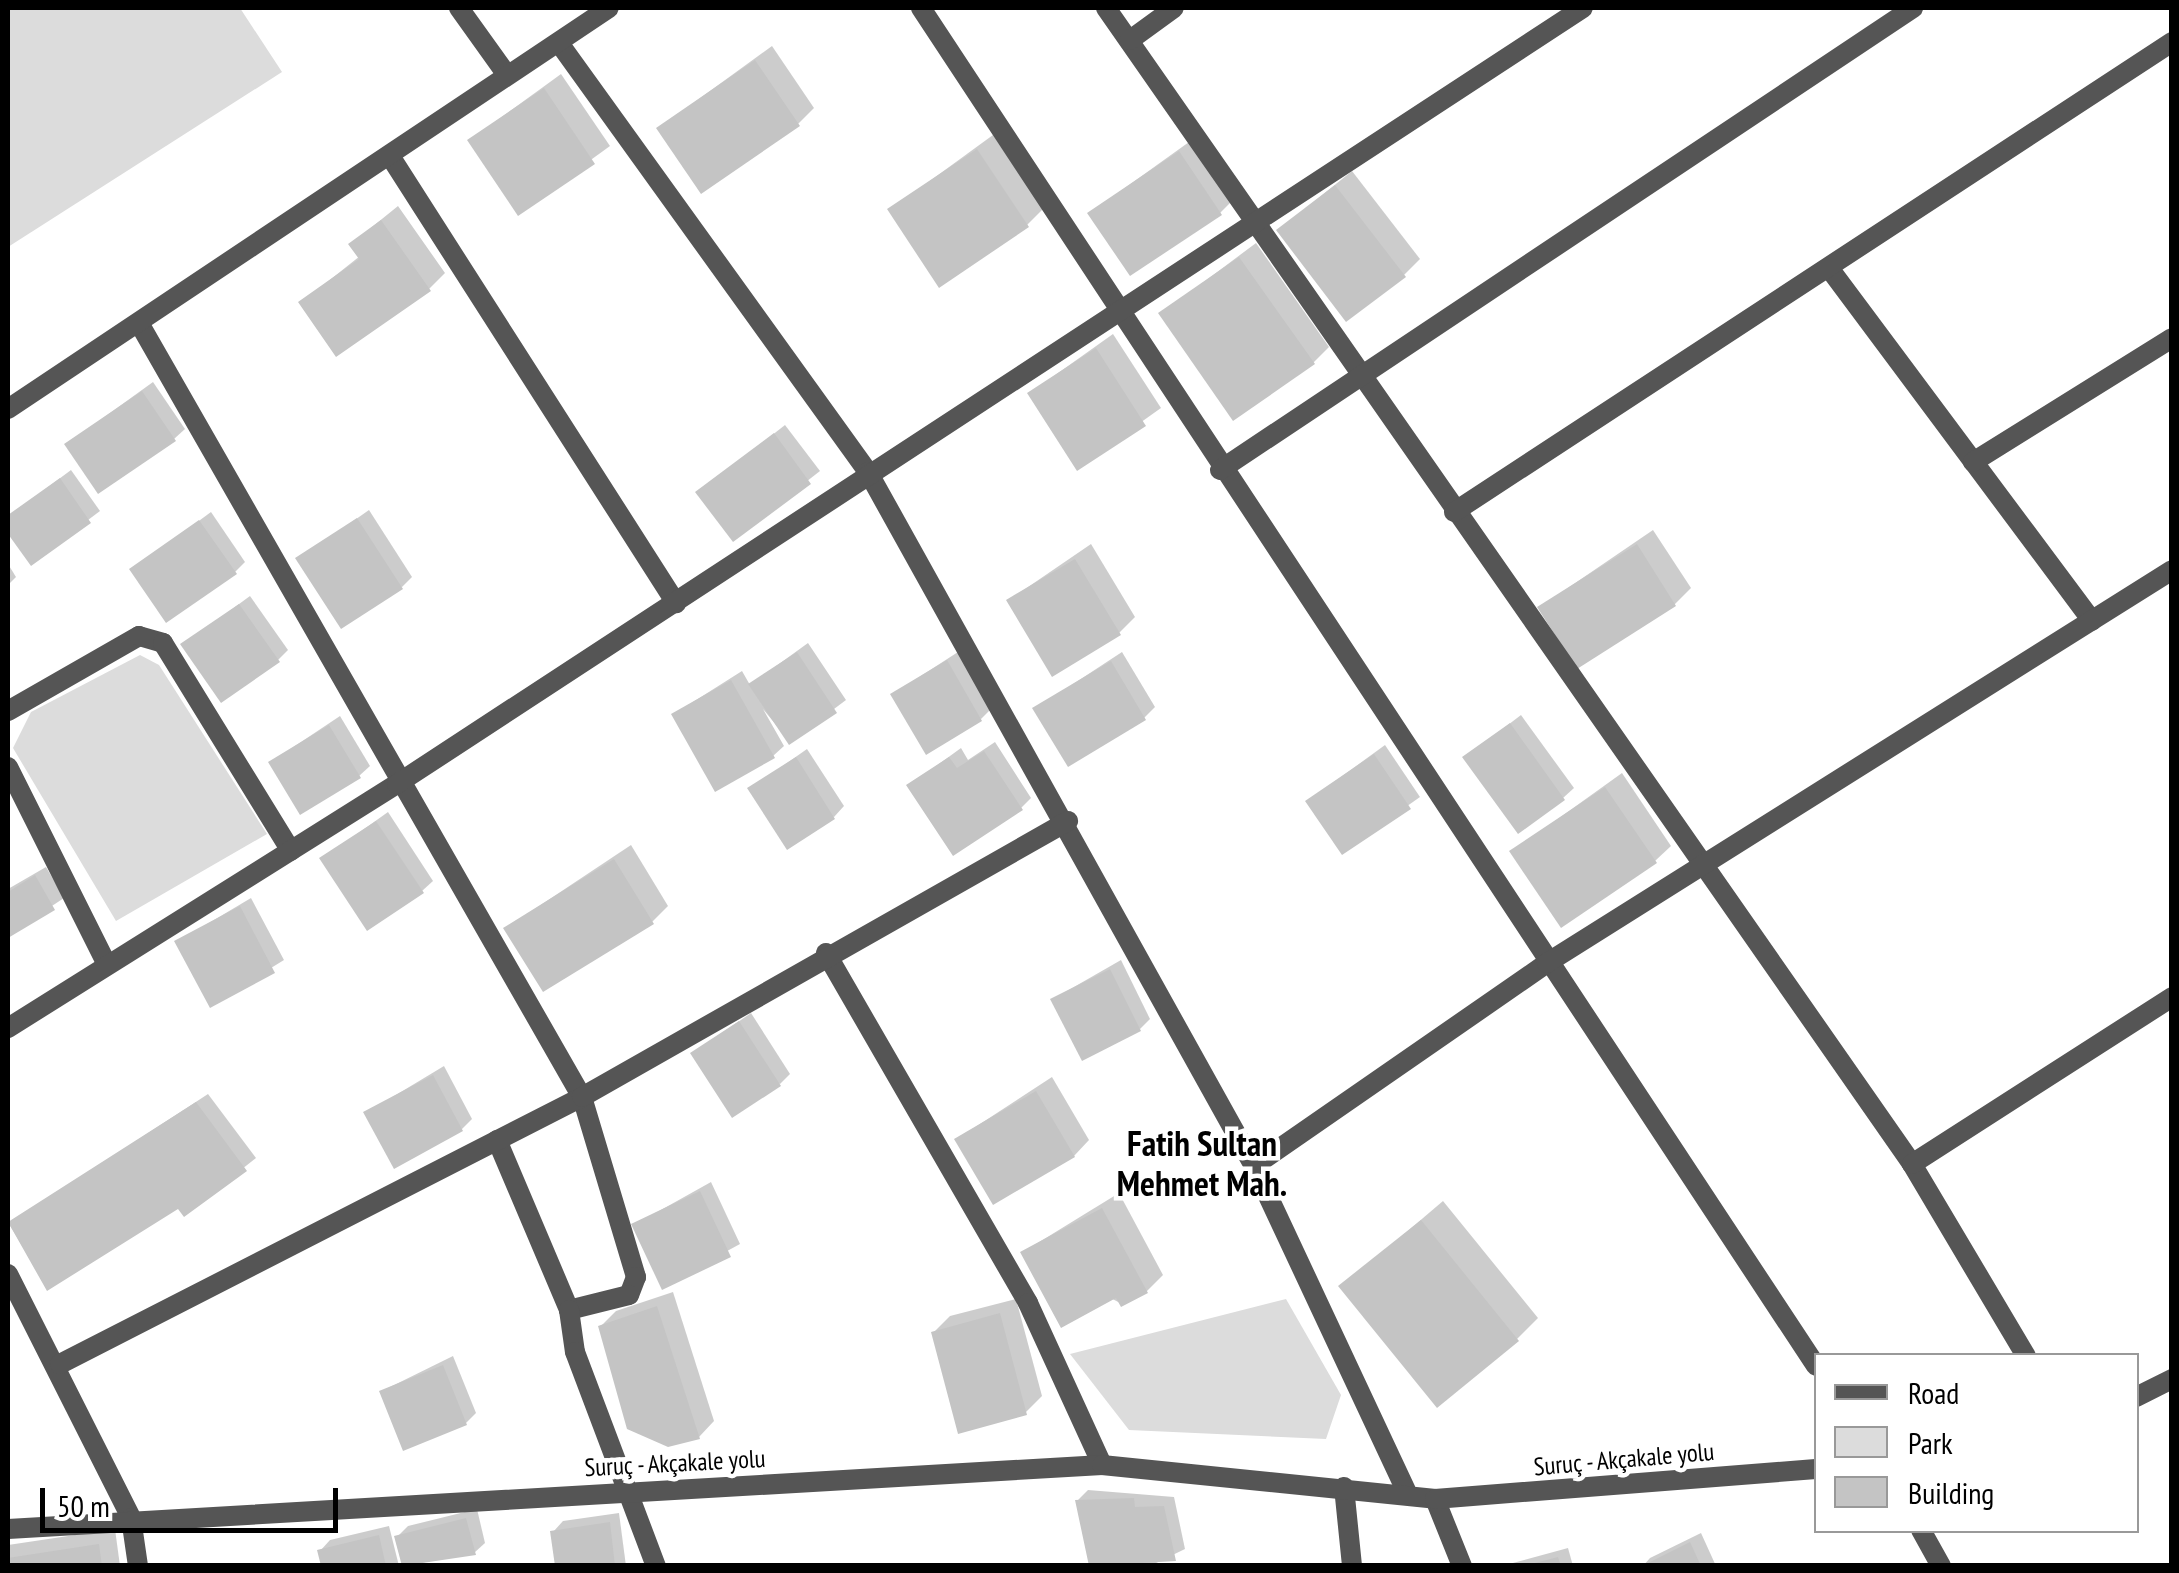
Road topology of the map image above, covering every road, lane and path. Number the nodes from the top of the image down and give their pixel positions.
1 (459, 8) edge
2 (609, 8) edge
3 (921, 8) edge
4 (1106, 8) edge
5 (1174, 8) edge
6 (1583, 8) edge
7 (1913, 8) edge
8 (1130, 40) junction
9 (2172, 42) edge
10 (560, 43) junction
11 (507, 75) junction
12 (390, 156) junction
13 (1248, 221) junction
14 (1829, 268) junction
15 (1122, 306) junction
16 (138, 323) junction
17 (2172, 338) edge
18 (1363, 378) junction
19 (8, 409) edge
20 (1973, 462) junction
21 (1220, 470) junction
22 (868, 472) junction
23 (1454, 512) junction
24 (2172, 570) edge
25 (676, 602) junction
26 (2092, 621) junction
27 (8, 711) edge
28 (8, 767) edge
29 (397, 784) junction
30 (1068, 820) junction
31 (290, 851) junction
32 (1703, 869) junction
33 (826, 953) junction
34 (1547, 963) junction
35 (107, 966) junction
36 (2172, 997) edge
37 (8, 1028) edge
38 (582, 1097) junction
39 (497, 1140) junction
40 (1912, 1164) junction
41 (1254, 1166) junction
42 (8, 1274) edge
43 (569, 1310) junction
44 (2024, 1353) edge
45 (1814, 1363) edge
46 (60, 1364) junction
47 (2172, 1379) edge
48 (2139, 1396) edge
49 (1102, 1465) junction
50 (1814, 1469) edge
51 (1344, 1487) junction
52 (634, 1490) junction
53 (1406, 1490) junction
54 (1434, 1499) junction
55 (131, 1518) junction
56 (8, 1529) edge
57 (1922, 1533) edge
58 (138, 1566) edge
59 (656, 1566) edge
60 (1352, 1566) edge
61 (1462, 1566) edge
62 (1940, 1566) edge

1 - 11 street
2 - 10 street
3 - 15 street
4 - 8 street
5 - 8 street
6 - 13 street
7 - 18 street
8 - 13 street
9 - 14 street
10 - 11 street
10 - 22 street
11 - 12 street
12 - 16 street
12 - 25 street
13 - 15 street
13 - 18 street
14 - 20 street
14 - 23 street
15 - 21 street
15 - 22 street
16 - 19 street
16 - 29 street
17 - 20 street
18 - 21 street
18 - 23 street
20 - 26 street
21 - 34 street
22 - 25 street
22 - 30 street
23 - 32 street
24 - 26 street
25 - 29 street
26 - 32 street
27 - 31 street
28 - 35 street
29 - 31 street
29 - 38 street
30 - 33 street
30 - 41 street
31 - 35 street
32 - 34 street
32 - 40 street
33 - 38 street
33 - 49 street
34 - 41 street
34 - 45 street
35 - 37 street
36 - 40 street
38 - 39 street
38 - 43 street
39 - 43 street
39 - 46 street
40 - 44 street
41 - 53 street
42 - 46 street
43 - 52 street
46 - 55 street
47 - 48 street
49 - 51 street, Suruç - Akçakale yolu
49 - 52 street, Suruç - Akçakale yolu
50 - 54 street, Suruç - Akçakale yolu
51 - 53 street, Suruç - Akçakale yolu
51 - 60 street
52 - 55 street, Suruç - Akçakale yolu
52 - 59 street
53 - 54 street, Suruç - Akçakale yolu
54 - 61 street
55 - 56 street, Suruç - Akçakale yolu
55 - 58 street
57 - 62 street

